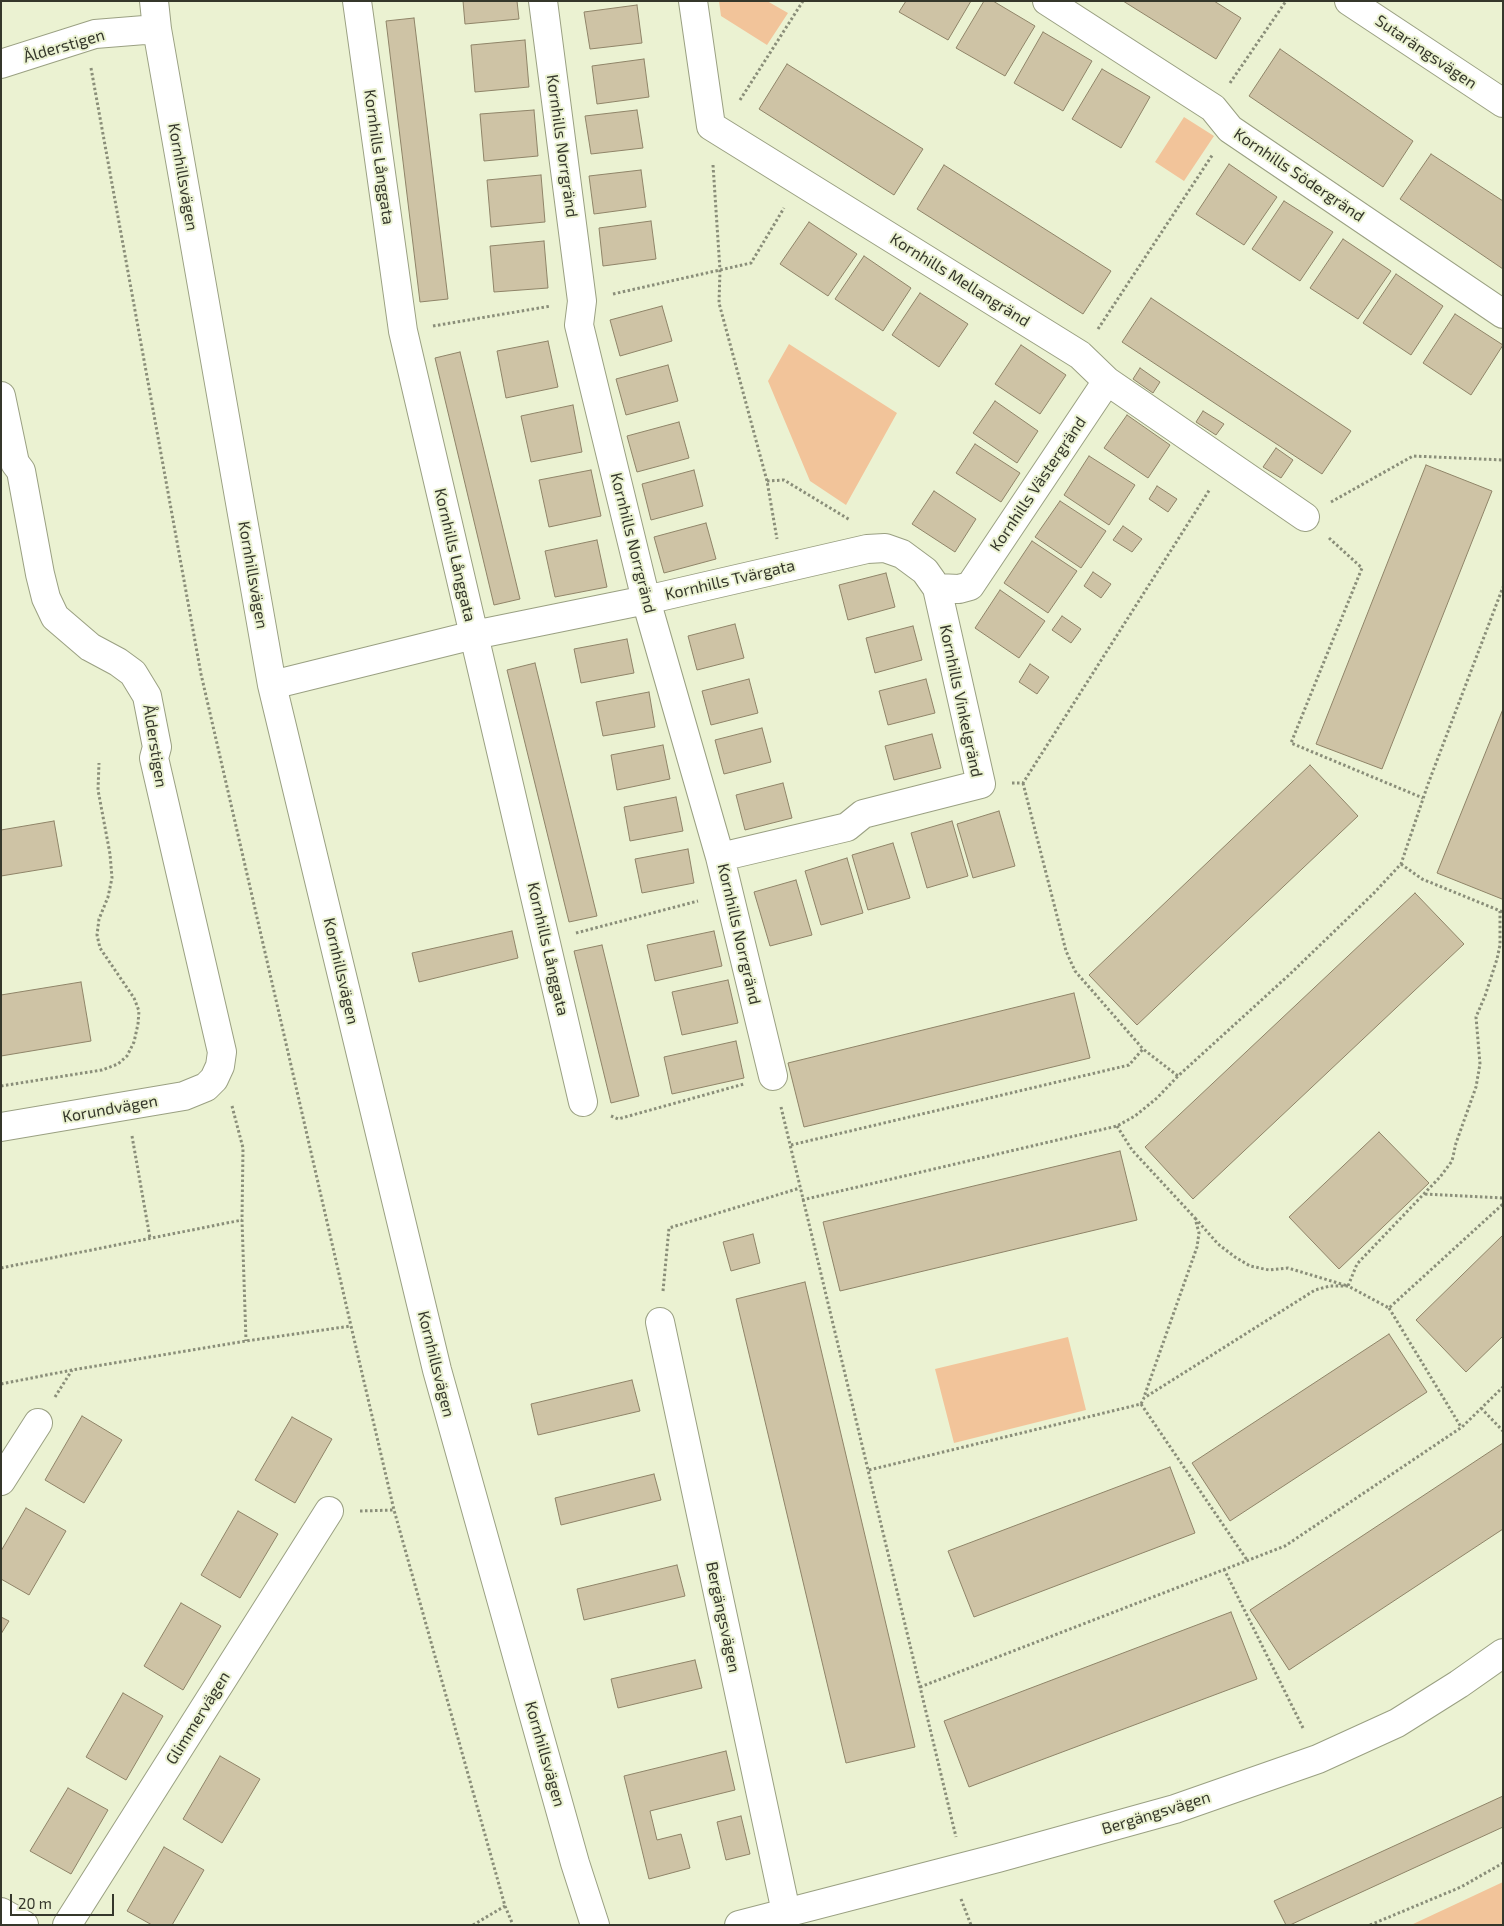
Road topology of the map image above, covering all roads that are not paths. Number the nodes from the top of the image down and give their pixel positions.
1 (154, 1) edge
2 (357, 1) edge
3 (543, 1) edge
4 (693, 1) edge
5 (1047, 1) edge
6 (1349, 1) edge
7 (157, 29) junction
8 (1, 64) edge
9 (1503, 103) edge
10 (1503, 314) edge
11 (1107, 382) junction
12 (1, 396) edge
13 (1305, 517) road end
14 (936, 588) junction
15 (646, 600) junction
16 (474, 635) junction
17 (272, 685) junction
18 (720, 857) junction
19 (772, 1076) road end
20 (214, 1079) joint
21 (583, 1102) road end
22 (1, 1127) edge
23 (660, 1322) road end
24 (38, 1422) dead end
25 (1, 1481) edge
26 (329, 1512) dead end
27 (1503, 1653) edge
28 (1, 1912) edge
29 (786, 1912) junction
30 (24, 1925) edge
31 (67, 1925) edge
32 (595, 1925) edge
33 (739, 1925) edge

1 - 7 street, Kornhillsvägen
2 - 16 street, Kornhills Långgata
3 - 15 street, Kornhills Norrgränd
4 - 11 street, Kornhills Mellangränd
5 - 10 street, Kornhills Södergränd
6 - 9 street, Sutarängsvägen
7 - 8 street, Ålderstigen
7 - 17 street, Kornhillsvägen
11 - 13 street, Kornhills Mellangränd
11 - 14 street, Kornhills Västergränd
12 - 20 street, Ålderstigen
14 - 15 street, Kornhills Tvärgata
14 - 18 street, Kornhills Vinkelgränd
15 - 16 street, Kornhills Tvärgata
15 - 18 street, Kornhills Norrgränd
16 - 17 street, Kornhills Tvärgata
16 - 21 street, Kornhills Långgata
17 - 32 street, Kornhillsvägen
18 - 19 street, Kornhills Norrgränd
20 - 22 street, Korundvägen
23 - 29 street, Bergängsvägen
24 - 25 street
26 - 31 street, Glimmervägen
27 - 29 street, Bergängsvägen
28 - 30 street
29 - 33 street, Bergängsvägen

